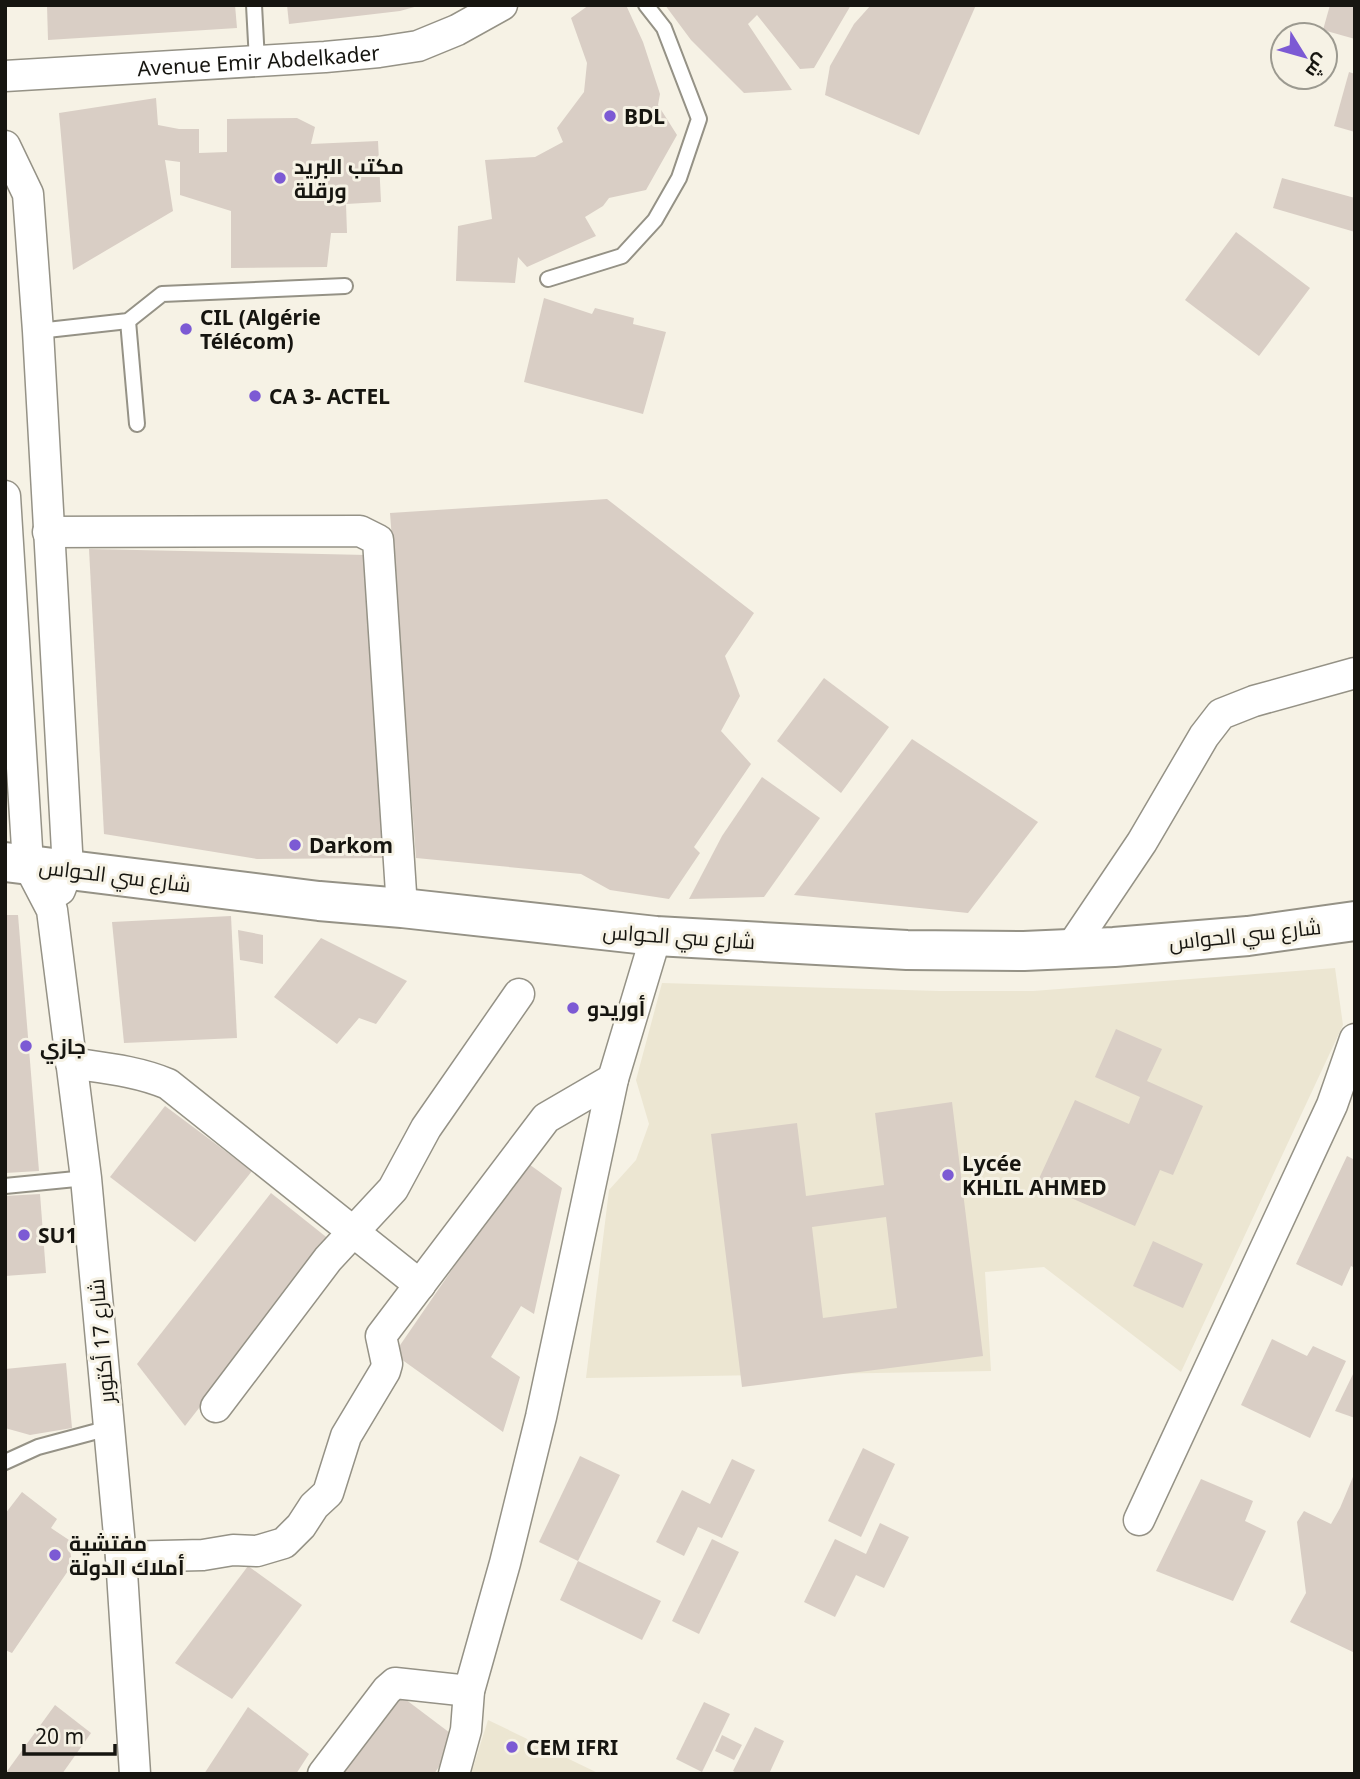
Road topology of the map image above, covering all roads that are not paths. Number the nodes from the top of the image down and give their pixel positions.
1 (254, 5) edge
2 (502, 5) edge
3 (646, 5) edge
4 (257, 61) junction
5 (5, 75) edge
6 (5, 146) edge
7 (548, 279) dead end
8 (345, 286) dead end
9 (128, 321) junction
10 (38, 331) junction
11 (137, 424) dead end
12 (5, 496) edge
13 (48, 532) junction
14 (1355, 673) edge
15 (17, 863) edge
16 (68, 869) junction
17 (402, 908) junction
18 (52, 910) junction
19 (1355, 921) edge
20 (656, 936) junction
21 (1070, 949) junction
22 (519, 993) dead end
23 (1355, 1038) edge
24 (71, 1063) junction
25 (613, 1079) junction
26 (86, 1178) junction
27 (5, 1186) edge
28 (354, 1234) junction
29 (420, 1285) junction
30 (216, 1407) dead end
31 (109, 1428) junction
32 (5, 1462) edge
33 (1139, 1521) dead end
34 (121, 1557) junction
35 (469, 1691) junction
36 (135, 1774) edge
37 (323, 1774) edge
38 (454, 1774) edge

1 - 4 lane
2 - 4 street, Avenue Emir Abdelkader
3 - 7 lane
4 - 5 street, Avenue Emir Abdelkader
6 - 10 street
8 - 9 lane
9 - 10 lane
9 - 11 lane
10 - 13 street
12 - 15 street
13 - 16 street
13 - 17 street
14 - 21 street
15 - 16 street, شارع سي الحواس
15 - 18 street
16 - 17 street, شارع سي الحواس
16 - 18 street
17 - 20 street, شارع سي الحواس
18 - 24 street, شارع 17 أكتوبر
19 - 21 street, شارع سي الحواس
20 - 21 street, شارع سي الحواس
20 - 25 street
22 - 28 street
23 - 33 street
24 - 26 street, شارع 17 أكتوبر
24 - 28 street
25 - 29 street
25 - 35 street
26 - 27 lane
26 - 31 street, شارع 17 أكتوبر
28 - 29 street
28 - 30 street
29 - 34 street
31 - 32 lane
31 - 34 street, شارع 17 أكتوبر
34 - 36 street, شارع 17 أكتوبر
35 - 37 street
35 - 38 street

